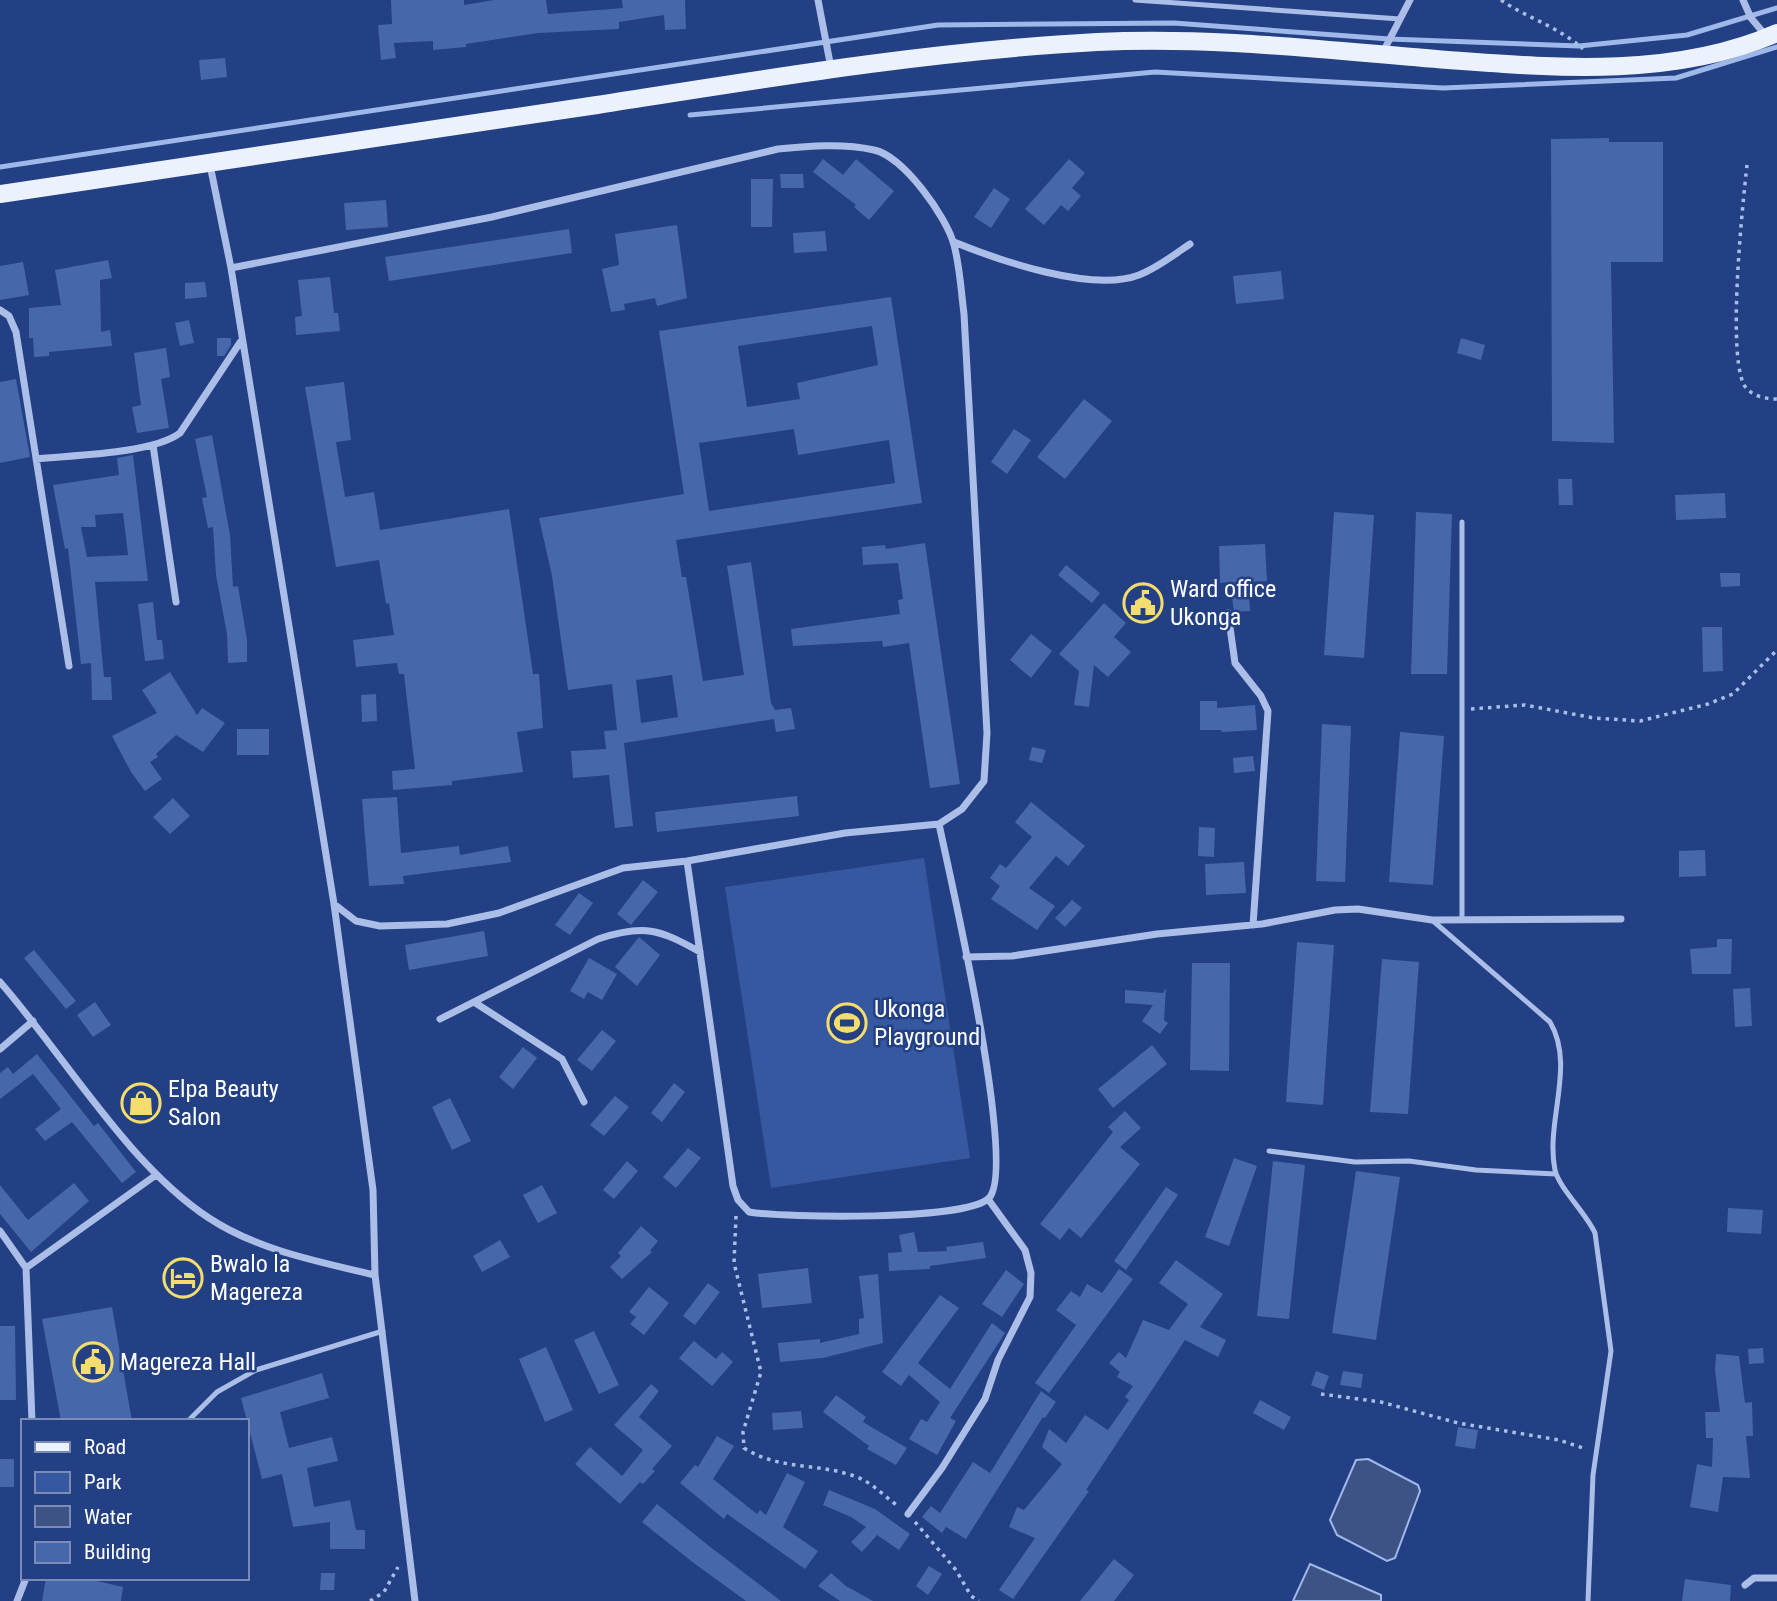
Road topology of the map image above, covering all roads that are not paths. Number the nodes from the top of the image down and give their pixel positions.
1 (818, 0) edge
2 (1135, 0) edge
3 (1410, 0) edge
4 (1743, 0) edge
5 (1400, 19) junction
6 (1772, 35) edge
7 (1381, 55) junction
8 (831, 69) junction
9 (209, 165) junction
10 (0, 194) edge
11 (954, 242) junction
12 (1190, 244) dead end
13 (231, 268) junction
14 (0, 310) edge
15 (242, 340) junction
16 (153, 445) junction
17 (36, 459) junction
18 (1462, 522) dead end
19 (176, 602) dead end
20 (1228, 613) dead end
21 (69, 666) dead end
22 (939, 824) junction
23 (687, 861) junction
24 (334, 904) junction
25 (1462, 919) junction
26 (1620, 919) dead end
27 (1432, 920) junction
28 (1252, 925) junction
29 (700, 952) junction
30 (966, 957) junction
31 (0, 982) edge
32 (474, 1002) junction
33 (440, 1019) dead end
34 (33, 1021) junction
35 (0, 1049) edge
36 (584, 1102) dead end
37 (1269, 1151) dead end
38 (1556, 1174) junction
39 (156, 1175) junction
40 (988, 1199) junction
41 (0, 1230) edge
42 (26, 1268) junction
43 (375, 1275) junction
44 (383, 1331) junction
45 (32, 1419) edge
46 (190, 1419) edge
47 (908, 1514) road end
48 (1777, 1578) edge
49 (25, 1580) edge
50 (1745, 1584) dead end
51 (17, 1601) edge
52 (415, 1601) edge
53 (1588, 1601) edge

1 - 8 street
2 - 5 lane
3 - 5 street
4 - 6 street
5 - 7 street
6 - 7 main road
7 - 8 main road
8 - 9 main road
9 - 10 main road
9 - 13 street
11 - 12 street
11 - 13 street
11 - 22 street
13 - 15 street
14 - 17 street
15 - 16 street
15 - 24 street
16 - 17 street
16 - 19 street
17 - 21 street
18 - 25 lane
20 - 28 street
22 - 23 street
22 - 30 street
23 - 24 street
23 - 29 street
24 - 43 street
25 - 26 street
25 - 27 street
27 - 28 street
27 - 38 lane
28 - 30 street
29 - 32 street
29 - 40 street
30 - 40 street
31 - 34 street
32 - 33 street
32 - 36 street
34 - 35 street
34 - 39 street
37 - 38 lane
38 - 53 lane
39 - 42 street
39 - 43 street
40 - 47 street
41 - 42 street
42 - 45 street
43 - 44 street
44 - 46 lane
44 - 52 street
48 - 50 street
49 - 51 street

